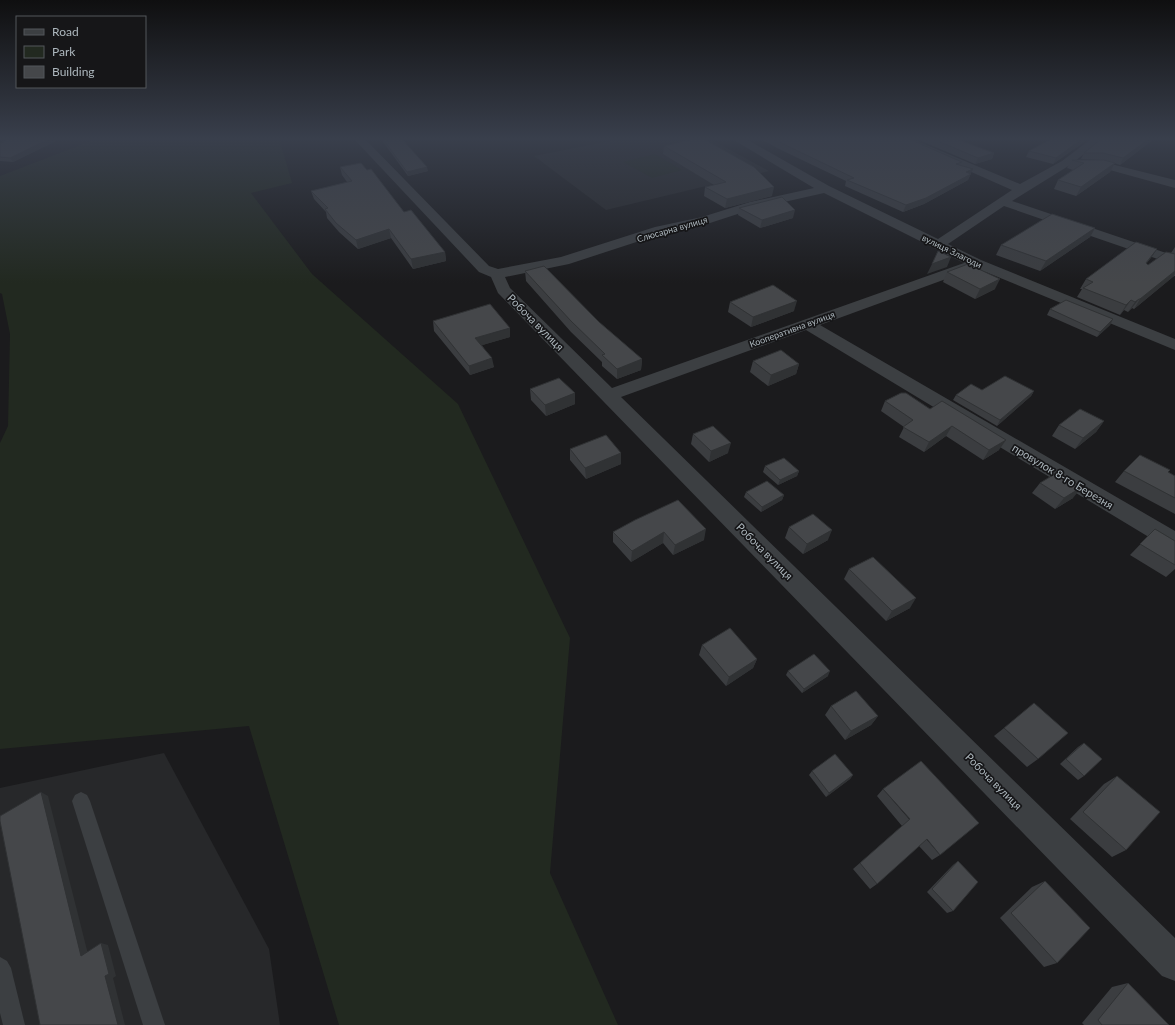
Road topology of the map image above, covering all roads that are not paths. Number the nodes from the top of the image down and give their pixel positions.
1 (405, 187) edge
2 (821, 187) edge
3 (1016, 187) edge
4 (1025, 187) edge
5 (825, 189) junction
6 (1021, 189) junction
7 (1003, 202) junction
8 (938, 245) junction
9 (1175, 261) edge
10 (976, 264) junction
11 (497, 274) junction
12 (807, 324) junction
13 (1175, 344) edge
14 (609, 394) junction
15 (1175, 542) edge
16 (81, 800) dead end
17 (1175, 963) edge
18 (0, 968) edge
19 (14, 1025) edge
20 (154, 1025) edge

1 - 11 street
2 - 5 street, вулиця Злагоди
3 - 6 street
4 - 6 street
5 - 8 street, вулиця Злагоди
5 - 11 street, Слюсарна вулиця
6 - 7 street
7 - 8 street
7 - 9 street
8 - 10 street, вулиця Злагоди
10 - 12 street, Кооперативна вулиця
10 - 13 street, вулиця Злагоди
11 - 14 street, Робоча вулиця
12 - 14 street, Кооперативна вулиця
12 - 15 street, провулок 8-го Березня
14 - 17 street, Робоча вулиця
16 - 20 lane
18 - 19 lane

